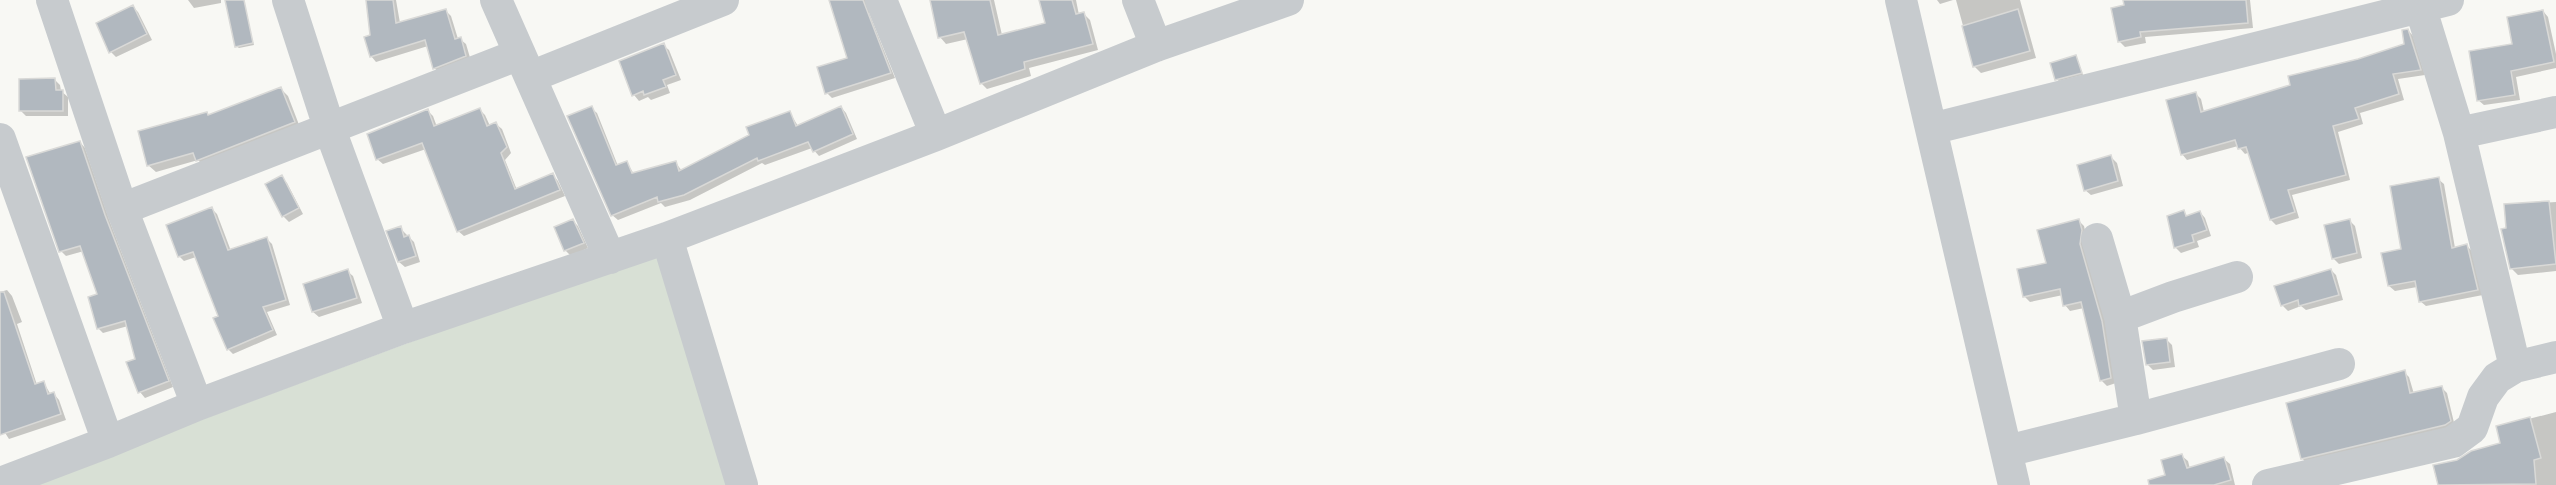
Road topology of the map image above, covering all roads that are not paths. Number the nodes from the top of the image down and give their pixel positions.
1 (52, 0) edge
2 (288, 0) edge
3 (496, 0) edge
4 (723, 0) edge
5 (881, 0) edge
6 (1138, 0) edge
7 (1288, 0) edge
8 (1900, 0) edge
9 (2434, 3) edge
10 (1156, 46) junction
11 (525, 66) junction
12 (2556, 112) edge
13 (329, 127) junction
14 (1931, 129) junction
15 (2459, 133) junction
16 (936, 135) junction
17 (0, 139) edge
18 (122, 208) junction
19 (667, 238) junction
20 (2097, 239) dead end
21 (610, 258) junction
22 (2237, 277) dead end
23 (2120, 317) junction
24 (403, 328) junction
25 (2556, 357) edge
26 (2339, 364) dead end
27 (2515, 367) junction
28 (197, 405) junction
29 (2136, 419) junction
30 (108, 442) junction
31 (2007, 451) junction
32 (0, 483) edge
33 (742, 485) edge
34 (2014, 485) edge
35 (2268, 485) edge

1 - 18 street
2 - 13 street
3 - 11 street
4 - 11 street
5 - 16 street
6 - 10 street
7 - 10 street
8 - 14 street
9 - 14 street
9 - 15 street
10 - 16 street
11 - 13 street
11 - 21 street
12 - 15 street
13 - 18 street
13 - 24 street
14 - 31 street
15 - 27 street
16 - 19 street
17 - 30 street
18 - 28 street
19 - 21 street
19 - 33 street
20 - 23 street
21 - 24 street
22 - 23 street
23 - 29 street
24 - 28 street
25 - 27 street
26 - 29 street
27 - 35 street
28 - 30 street
29 - 31 street
30 - 32 street
31 - 34 street

